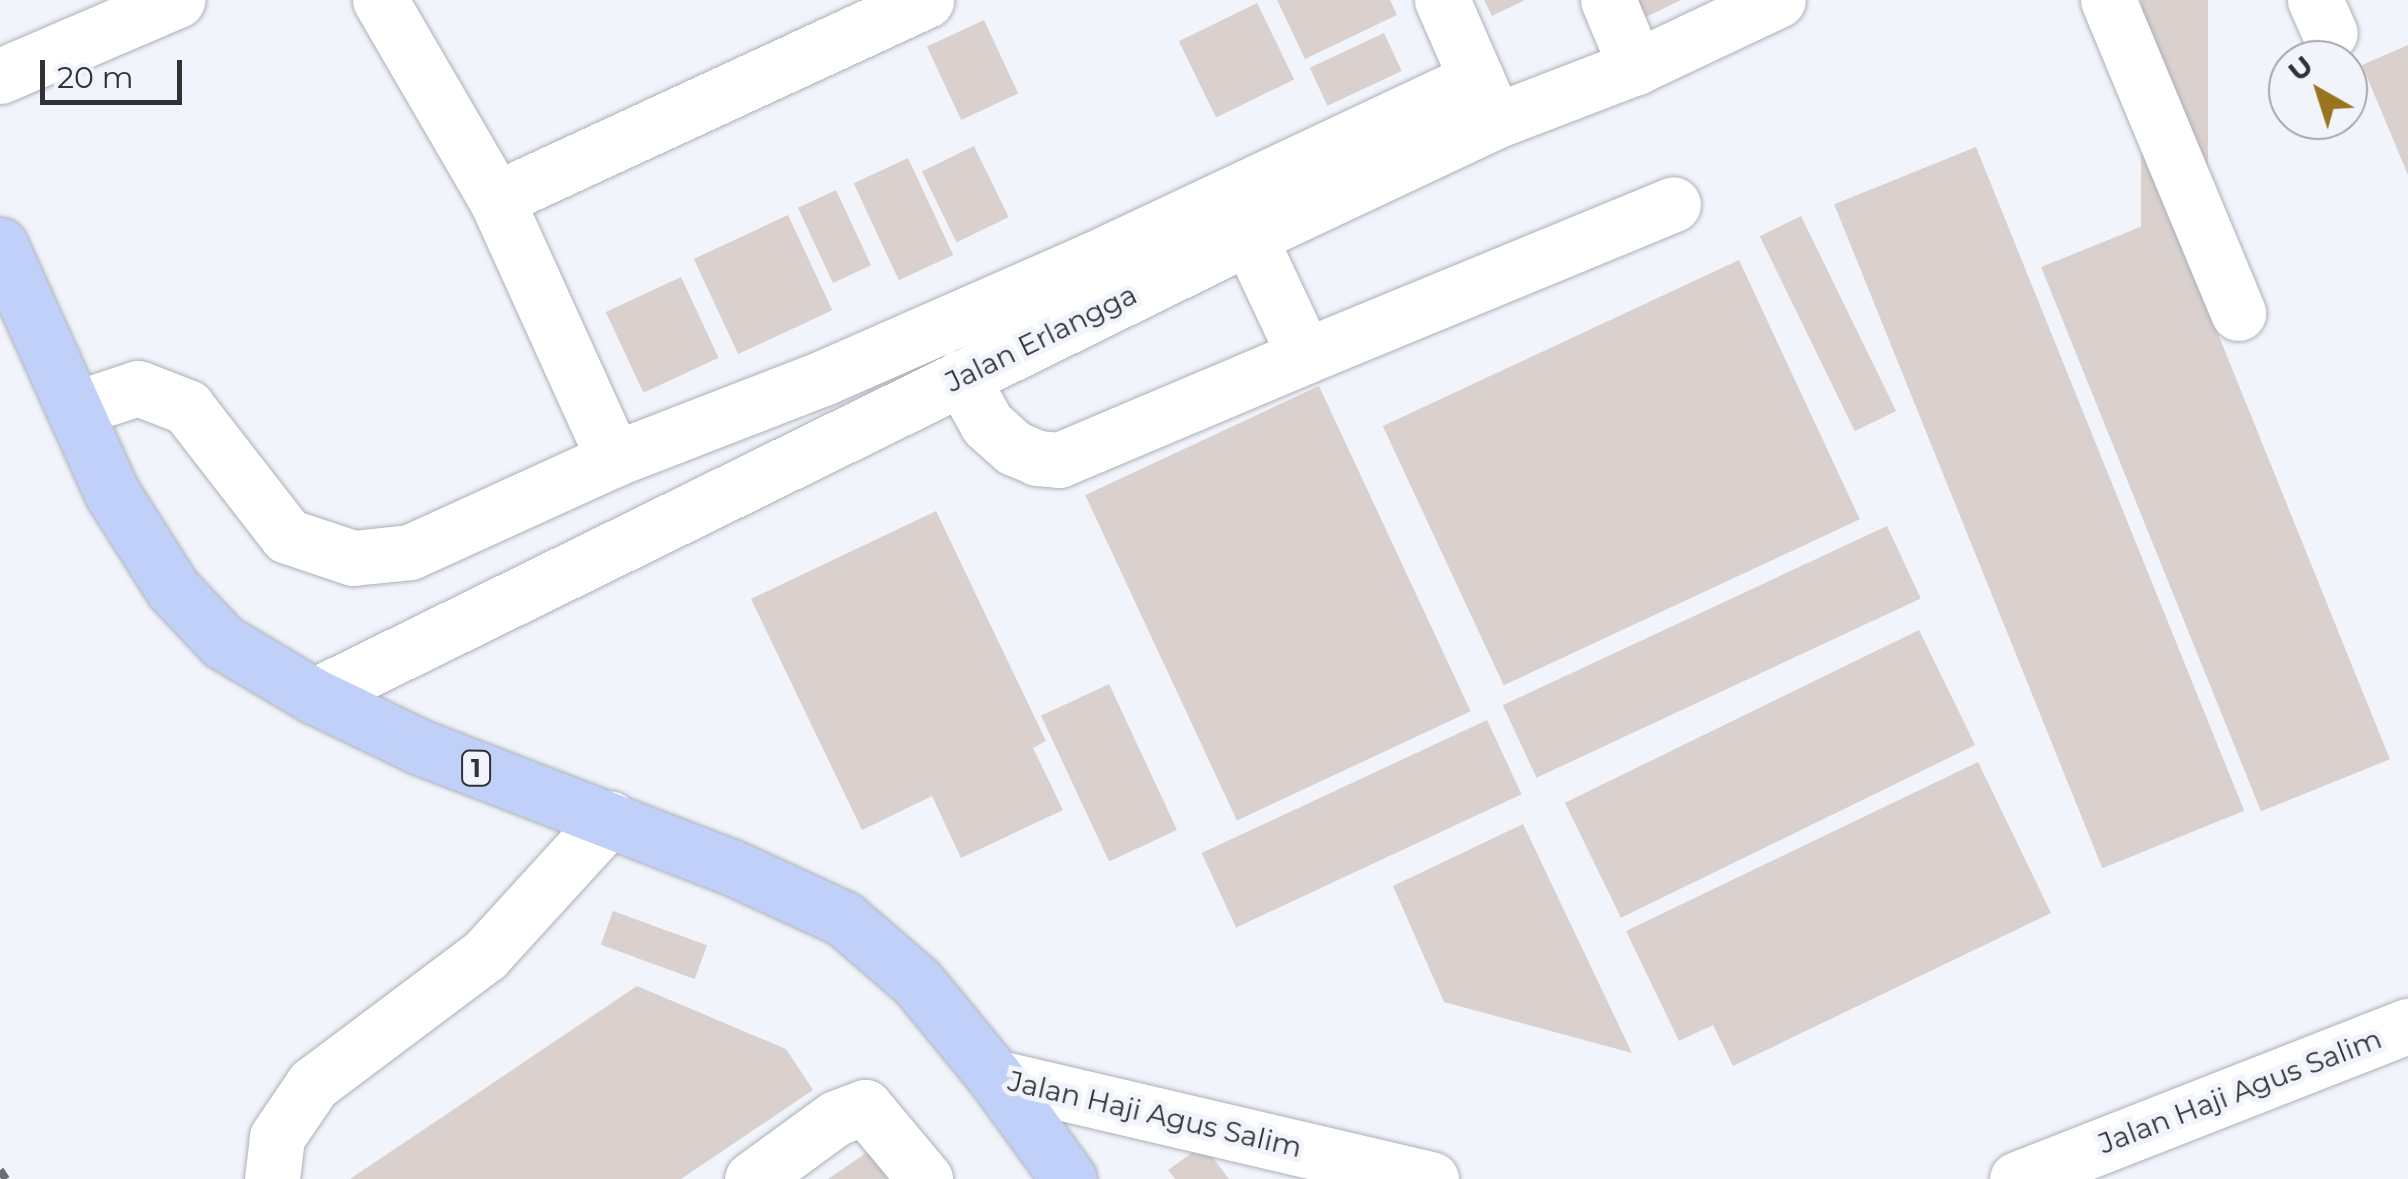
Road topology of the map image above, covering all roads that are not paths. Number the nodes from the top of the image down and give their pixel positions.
1 (177, 0) edge
2 (380, 0) edge
3 (926, 0) edge
4 (1442, 0) edge
5 (1608, 0) edge
6 (1778, 0) edge
7 (2108, 0) edge
8 (1636, 67) junction
9 (0, 76) edge
10 (1486, 100) junction
11 (496, 199) junction
12 (1673, 204) dead end
13 (1249, 237) junction
14 (0, 245) edge
15 (2238, 314) dead end
16 (1305, 356) junction
17 (961, 377) junction
18 (74, 409) junction
19 (614, 459) junction
20 (314, 696) junction
21 (610, 818) junction
22 (2408, 1026) edge
23 (995, 1077) junction
24 (272, 1179) edge
25 (752, 1179) edge
26 (926, 1179) edge
27 (1069, 1179) edge
28 (1432, 1179) edge
29 (2017, 1179) edge

1 - 9 street
2 - 11 street
3 - 11 street
4 - 10 street
5 - 8 street
6 - 8 street, Jalan Erlangga
7 - 15 street
8 - 10 street, Jalan Erlangga
10 - 13 street, Jalan Erlangga
10 - 19 street
11 - 19 street
12 - 16 street
13 - 16 street
13 - 17 street, Jalan Erlangga
14 - 18 highway, 1
16 - 17 street
17 - 20 street, Jalan Erlangga
18 - 19 street
18 - 20 highway, 1
20 - 21 highway, 1
21 - 23 highway, 1
21 - 24 street
22 - 29 street, Jalan Haji Agus Salim
23 - 27 highway, 1
23 - 28 street, Jalan Haji Agus Salim
25 - 26 street

